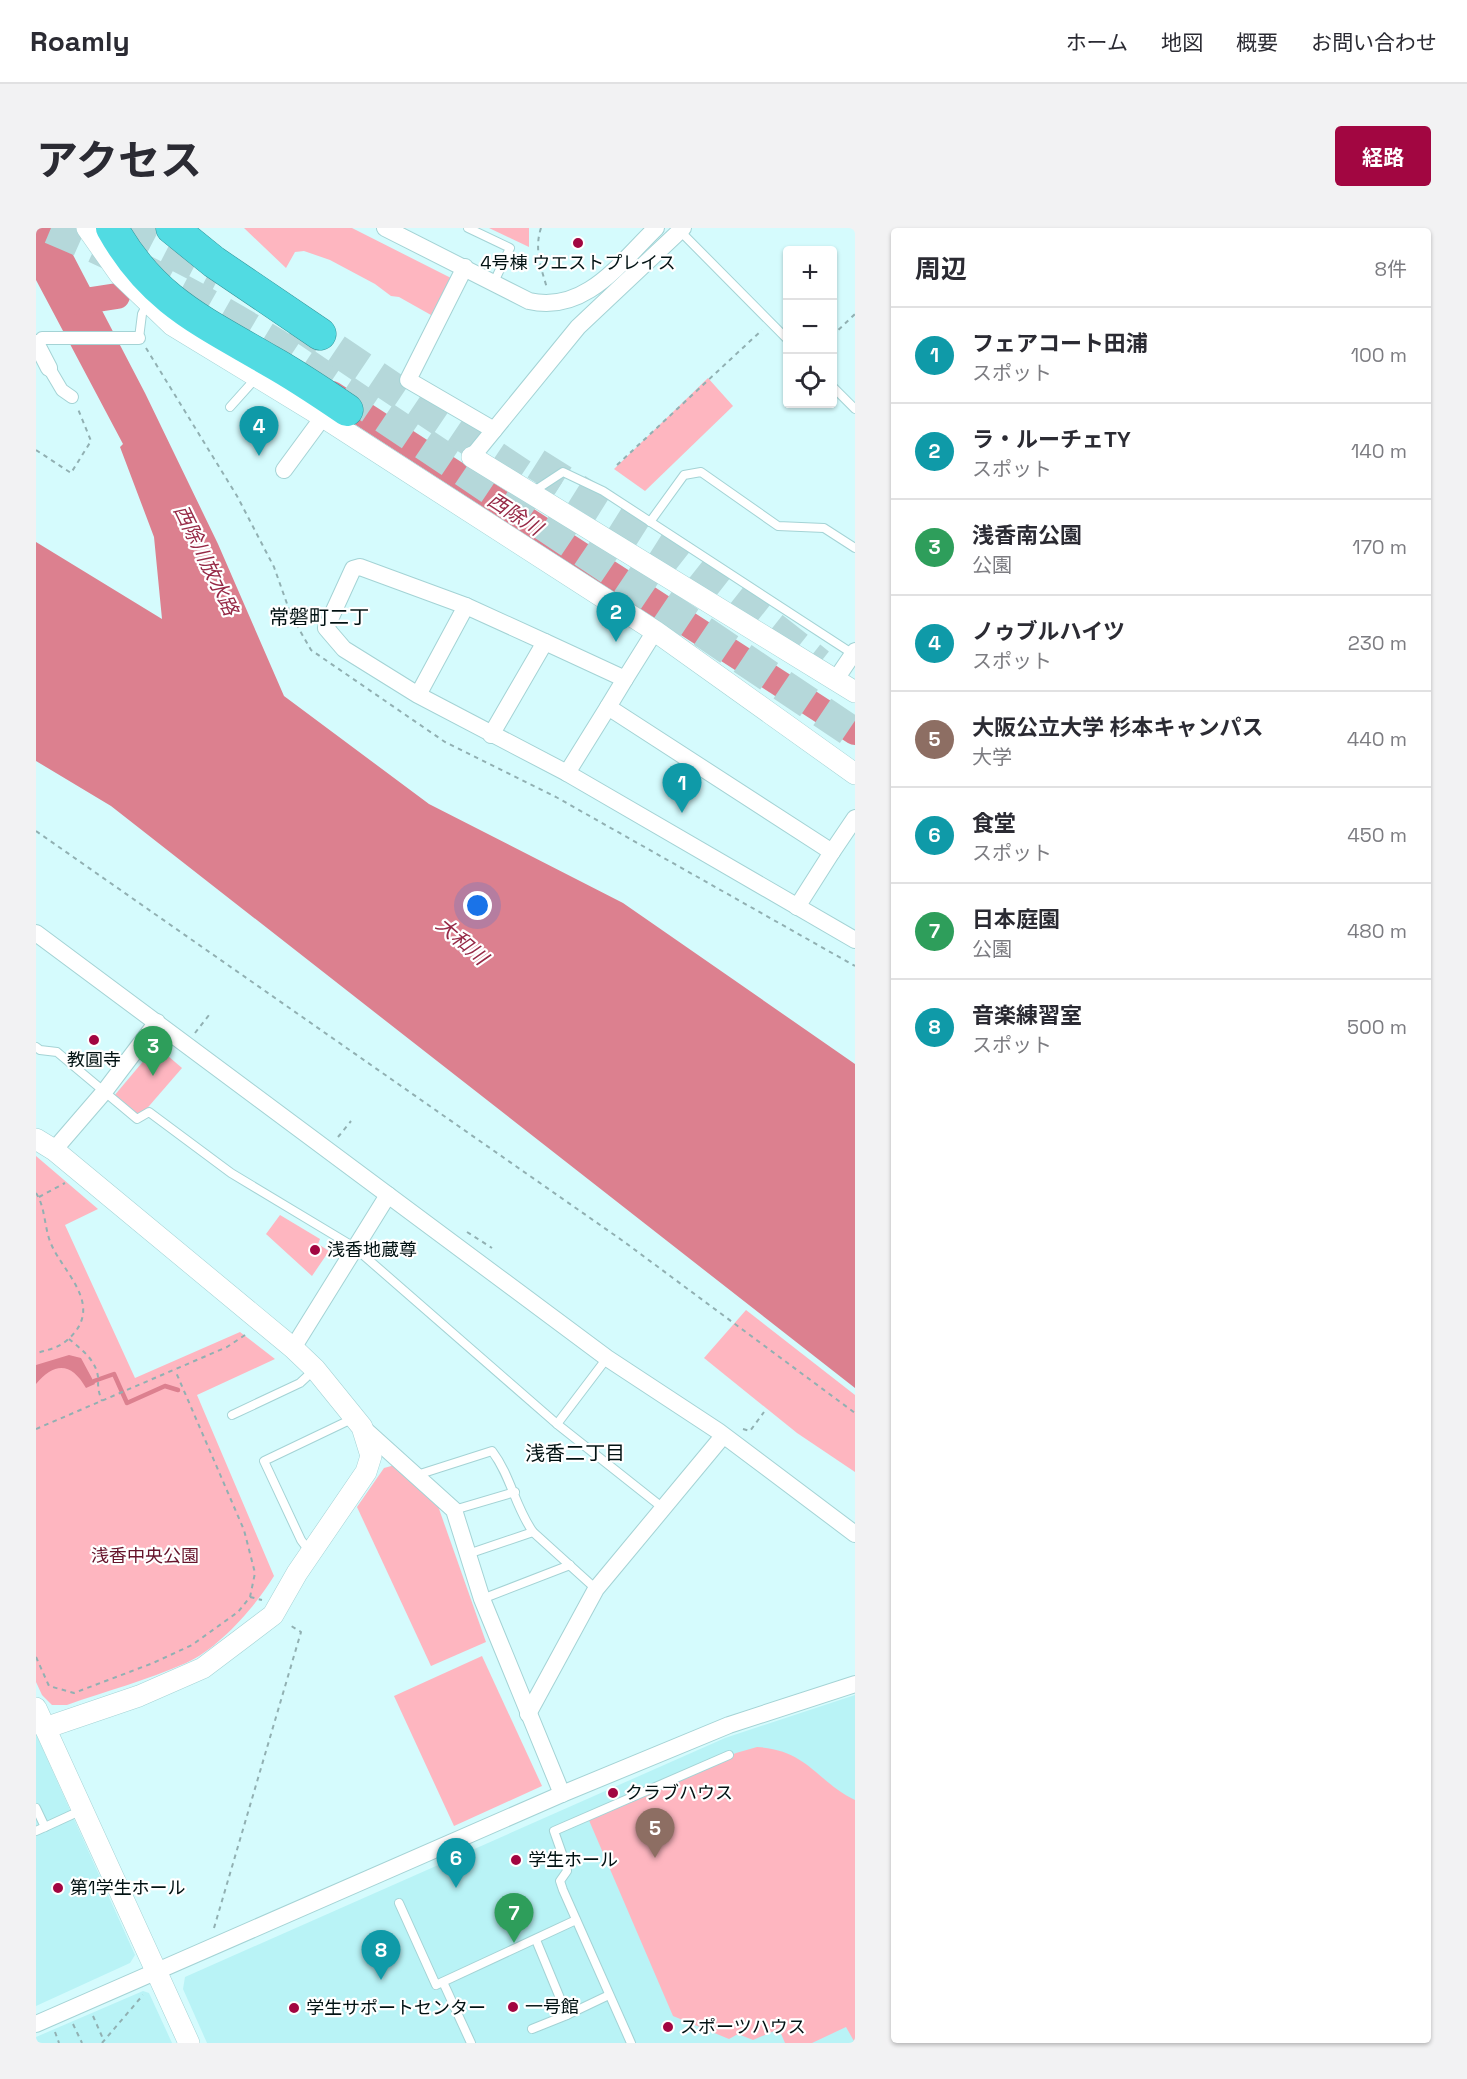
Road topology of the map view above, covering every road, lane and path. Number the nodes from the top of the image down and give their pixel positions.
1 (87, 228) edge
2 (112, 228) edge
3 (172, 228) edge
4 (385, 228) edge
5 (468, 228) edge
6 (542, 228) edge
7 (656, 228) edge
8 (681, 230) edge
9 (465, 267) junction
10 (494, 282) junction
11 (548, 294) dead end
12 (147, 304) junction
13 (855, 314) edge
14 (770, 322) junction
15 (837, 331) edge
16 (320, 334) tunnel mouth
17 (783, 335) edge
18 (139, 338) joint
19 (39, 340) edge
20 (49, 368) joint
21 (256, 378) junction
22 (837, 391) edge
23 (72, 397) joint
24 (230, 407) dead end
25 (855, 409) edge
26 (335, 413) junction
27 (494, 430) junction
28 (36, 450) edge
29 (472, 457) joint
30 (617, 465) dead end
31 (284, 470) dead end
32 (531, 493) junction
33 (650, 522) junction
34 (855, 548) edge
35 (466, 606) junction
36 (655, 631) junction
37 (545, 642) junction
38 (854, 652) edge
39 (625, 679) junction
40 (836, 679) junction
41 (855, 692) edge
42 (418, 695) junction
43 (608, 707) junction
44 (491, 735) junction
45 (567, 773) junction
46 (855, 774) edge
47 (855, 818) edge
48 (36, 831) edge
49 (832, 852) junction
50 (797, 907) junction
51 (36, 933) edge
52 (855, 940) edge
53 (208, 1016) dead end
54 (157, 1022) junction
55 (194, 1036) dead end
56 (36, 1047) edge
57 (104, 1092) junction
58 (351, 1121) dead end
59 (336, 1140) dead end
60 (45, 1144) edge
61 (77, 1170) junction
62 (36, 1193) edge
63 (388, 1195) junction
64 (39, 1197) junction
65 (354, 1247) junction
66 (262, 1322) junction
67 (69, 1339) junction
68 (293, 1348) junction
69 (36, 1353) edge
70 (607, 1359) junction
71 (315, 1369) junction
72 (175, 1370) junction
73 (102, 1401) junction
74 (764, 1412) dead end
75 (855, 1413) edge
76 (232, 1415) dead end
77 (358, 1422) junction
78 (557, 1424) junction
79 (36, 1429) edge
80 (750, 1431) dead end
81 (723, 1436) junction
82 (264, 1461) junction
83 (253, 1465) dead end
84 (417, 1475) junction
85 (515, 1492) junction
86 (663, 1508) junction
87 (454, 1510) junction
88 (533, 1532) junction
89 (855, 1533) edge
90 (311, 1553) junction
91 (468, 1554) junction
92 (570, 1565) junction
93 (596, 1589) junction
94 (482, 1599) junction
95 (273, 1615) junction
96 (36, 1657) edge
97 (855, 1684) edge
98 (36, 1708) edge
99 (528, 1714) junction
100 (45, 1728) junction
101 (729, 1755) dead end
102 (562, 1794) junction
103 (36, 1808) edge
104 (82, 1810) junction
105 (40, 1829) edge
106 (399, 1903) dead end
107 (576, 1920) junction
108 (536, 1940) junction
109 (207, 1950) junction
110 (153, 1980) junction
111 (443, 1982) junction
112 (609, 1995) junction
113 (91, 2011) dead end
114 (567, 2014) junction
115 (71, 2020) dead end
116 (36, 2024) edge
117 (53, 2028) dead end
118 (532, 2029) dead end
119 (103, 2042) edge
120 (59, 2043) edge
121 (82, 2043) edge
122 (189, 2043) edge
123 (471, 2043) edge
124 (631, 2043) edge

1 - 12 street
2 - 26 highway
3 - 16 highway
4 - 9 street
5 - 10 lane
6 - 11 path
7 - 10 street
8 - 14 lane
8 - 27 street
9 - 10 street
9 - 27 street
12 - 18 lane
12 - 21 street
13 - 15 path
14 - 17 lane
14 - 30 path
18 - 19 street
19 - 20 street
20 - 23 street
21 - 24 lane
21 - 26 street
22 - 25 lane
23 - 28 path
26 - 31 street
26 - 36 street
27 - 29 street
29 - 32 street
32 - 33 lane
32 - 40 street
33 - 34 lane
33 - 38 lane
35 - 37 street
35 - 42 street
35 - 42 street
36 - 39 street
36 - 46 street
37 - 39 street
37 - 44 street
38 - 40 street
39 - 43 street
40 - 41 street
42 - 44 street
43 - 45 street
43 - 49 street
44 - 45 street
45 - 50 street
47 - 49 street
48 - 75 path
49 - 50 street
50 - 52 street
51 - 54 street
53 - 55 path
54 - 57 street
54 - 63 street
56 - 57 lane
57 - 60 street
57 - 65 lane
58 - 59 path
60 - 61 street
61 - 64 path
61 - 66 street
62 - 64 path
63 - 65 street
63 - 70 street
64 - 67 path
65 - 68 street
65 - 78 lane
66 - 68 street
66 - 72 path
67 - 69 path
67 - 73 path
68 - 71 street
70 - 78 lane
70 - 81 street
71 - 76 lane
71 - 77 street
72 - 73 path
72 - 96 path
73 - 79 path
74 - 80 path
77 - 82 lane
77 - 84 street
77 - 90 street
78 - 86 lane
81 - 86 street
81 - 89 street
82 - 83 lane
82 - 90 lane
84 - 85 lane
84 - 87 street
85 - 87 lane
85 - 88 lane
86 - 93 street
87 - 91 street
88 - 91 lane
88 - 92 lane
90 - 95 street
91 - 94 street
92 - 93 lane
92 - 94 lane
93 - 99 street
94 - 99 street
95 - 100 street
95 - 109 path
97 - 102 street
98 - 100 street
99 - 102 street
100 - 104 street
101 - 107 lane
102 - 109 street
103 - 105 lane
104 - 105 lane
104 - 110 street
106 - 111 lane
107 - 108 lane
107 - 112 lane
108 - 111 lane
108 - 114 lane
109 - 110 street
110 - 116 street
110 - 119 path
110 - 122 street
111 - 123 lane
112 - 114 lane
112 - 124 lane
113 - 119 path
114 - 118 lane
115 - 121 path
117 - 120 path

